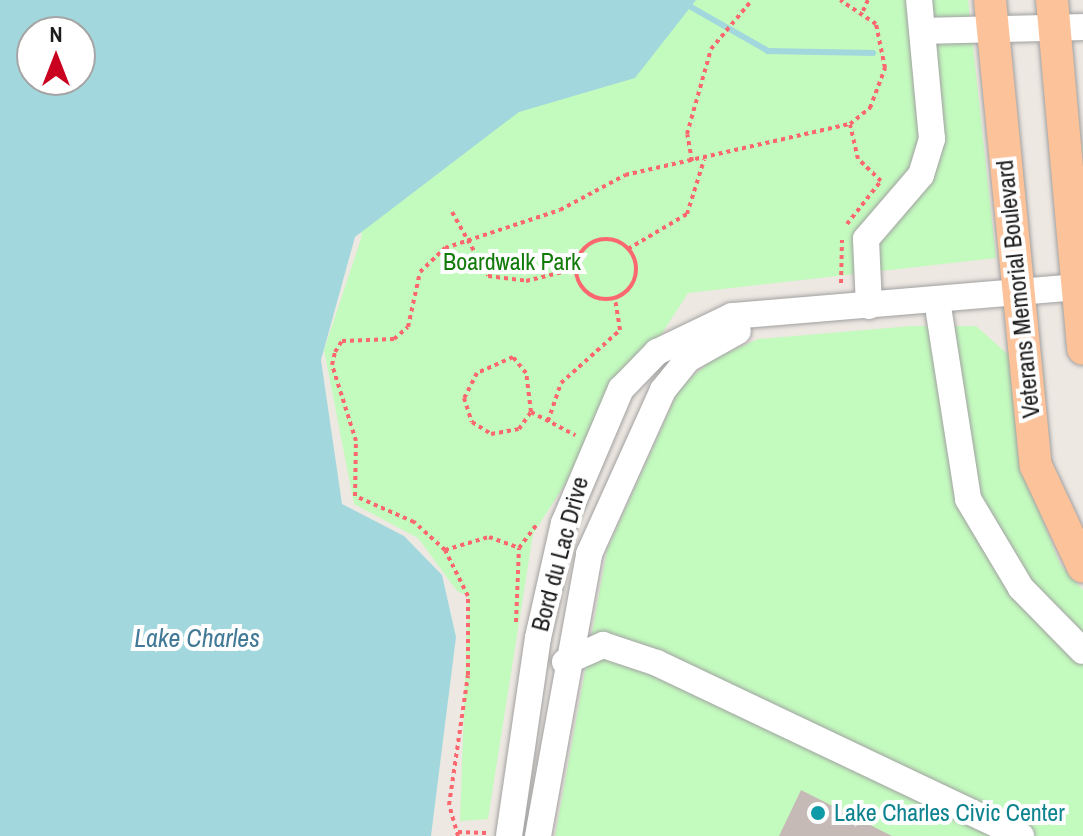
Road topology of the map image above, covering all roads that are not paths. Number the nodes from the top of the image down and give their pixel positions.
1 (919, 0) edge
2 (990, 14) edge
3 (1063, 18) edge
4 (923, 31) junction
5 (1077, 287) junction
6 (1019, 290) junction
7 (937, 300) junction
8 (869, 306) junction
9 (755, 317) junction
10 (1083, 349) edge
11 (1083, 567) edge
12 (1083, 651) edge
13 (565, 662) junction
14 (499, 835) edge
15 (538, 836) edge
16 (1021, 836) edge

1 - 4 street
2 - 3 street
2 - 4 street
2 - 6 main road, Veterans Memorial Boulevard
3 - 5 main road
4 - 8 street
5 - 6 street, Bord du Lac Drive
5 - 10 main road
6 - 7 street, Bord du Lac Drive
6 - 11 main road, Veterans Memorial Boulevard
7 - 8 street, Bord du Lac Drive
7 - 12 street
8 - 9 street, Bord du Lac Drive
9 - 13 street, Bord du Lac Drive
9 - 14 street, Bord du Lac Drive
13 - 15 street, Bord du Lac Drive
13 - 16 street

